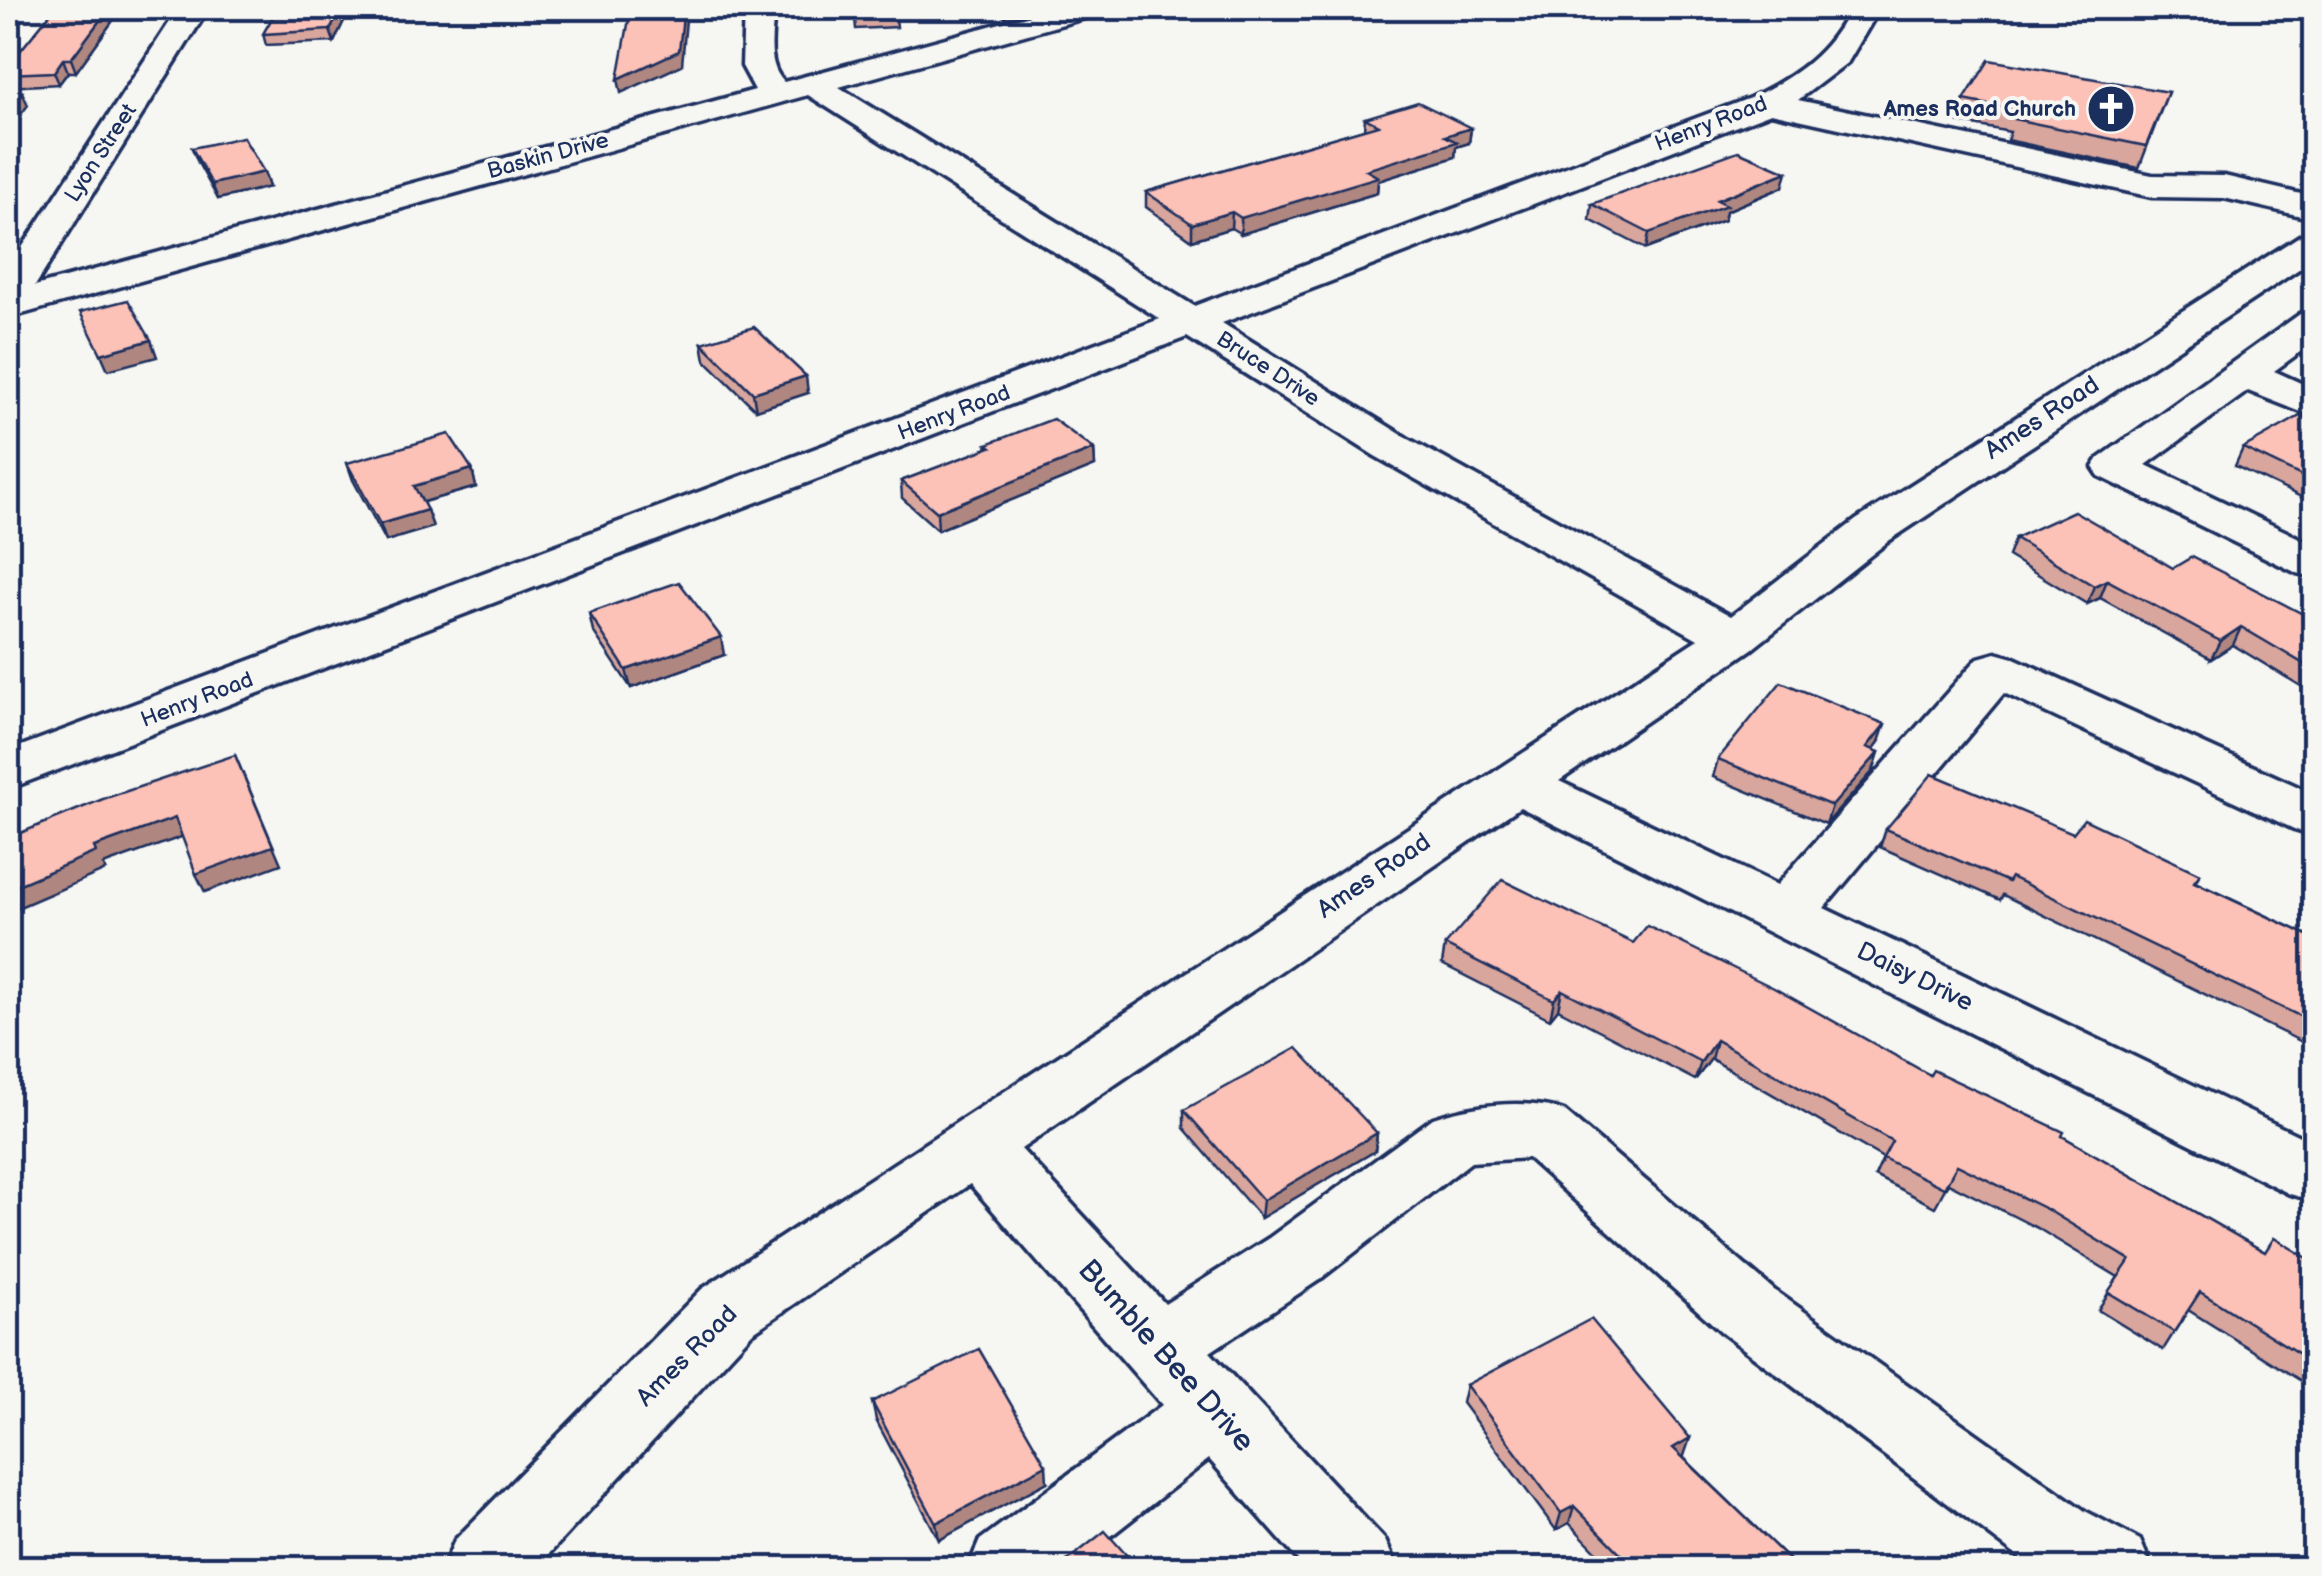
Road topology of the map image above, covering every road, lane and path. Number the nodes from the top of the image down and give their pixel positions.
1 (194, 8) edge
2 (759, 8) edge
3 (1088, 8) edge
4 (1865, 8) edge
5 (795, 88) junction
6 (1770, 102) junction
7 (2314, 208) edge
8 (2314, 243) edge
9 (8, 298) edge
10 (8, 306) edge
11 (1191, 320) junction
12 (2314, 322) edge
13 (2244, 374) junction
14 (2314, 404) edge
15 (2314, 563) edge
16 (1734, 638) junction
17 (8, 771) edge
18 (1515, 782) junction
19 (2314, 816) edge
20 (1786, 914) junction
21 (974, 1143) junction
22 (2314, 1174) edge
23 (1158, 1347) junction
24 (1214, 1410) junction
25 (484, 1568) edge
26 (1008, 1568) edge
27 (1357, 1568) edge
28 (2112, 1568) edge

1 - 9 street, Lyon Street
2 - 5 street
3 - 5 street, Baskin Drive
4 - 6 street, Henry Road
5 - 10 street, Baskin Drive
5 - 11 street, Bruce Drive
6 - 7 street
6 - 11 street, Henry Road
8 - 16 street, Ames Road
11 - 16 street, Bruce Drive
11 - 17 street, Henry Road
12 - 13 street
13 - 14 street
13 - 15 street
16 - 18 street, Ames Road
18 - 20 street, Daisy Drive
18 - 21 street, Ames Road
19 - 20 street
20 - 22 street, Daisy Drive
21 - 23 street, Bumble Bee Drive
21 - 25 street, Ames Road
23 - 24 street, Bumble Bee Drive
23 - 28 street
24 - 26 street
24 - 27 street, Bumble Bee Drive

